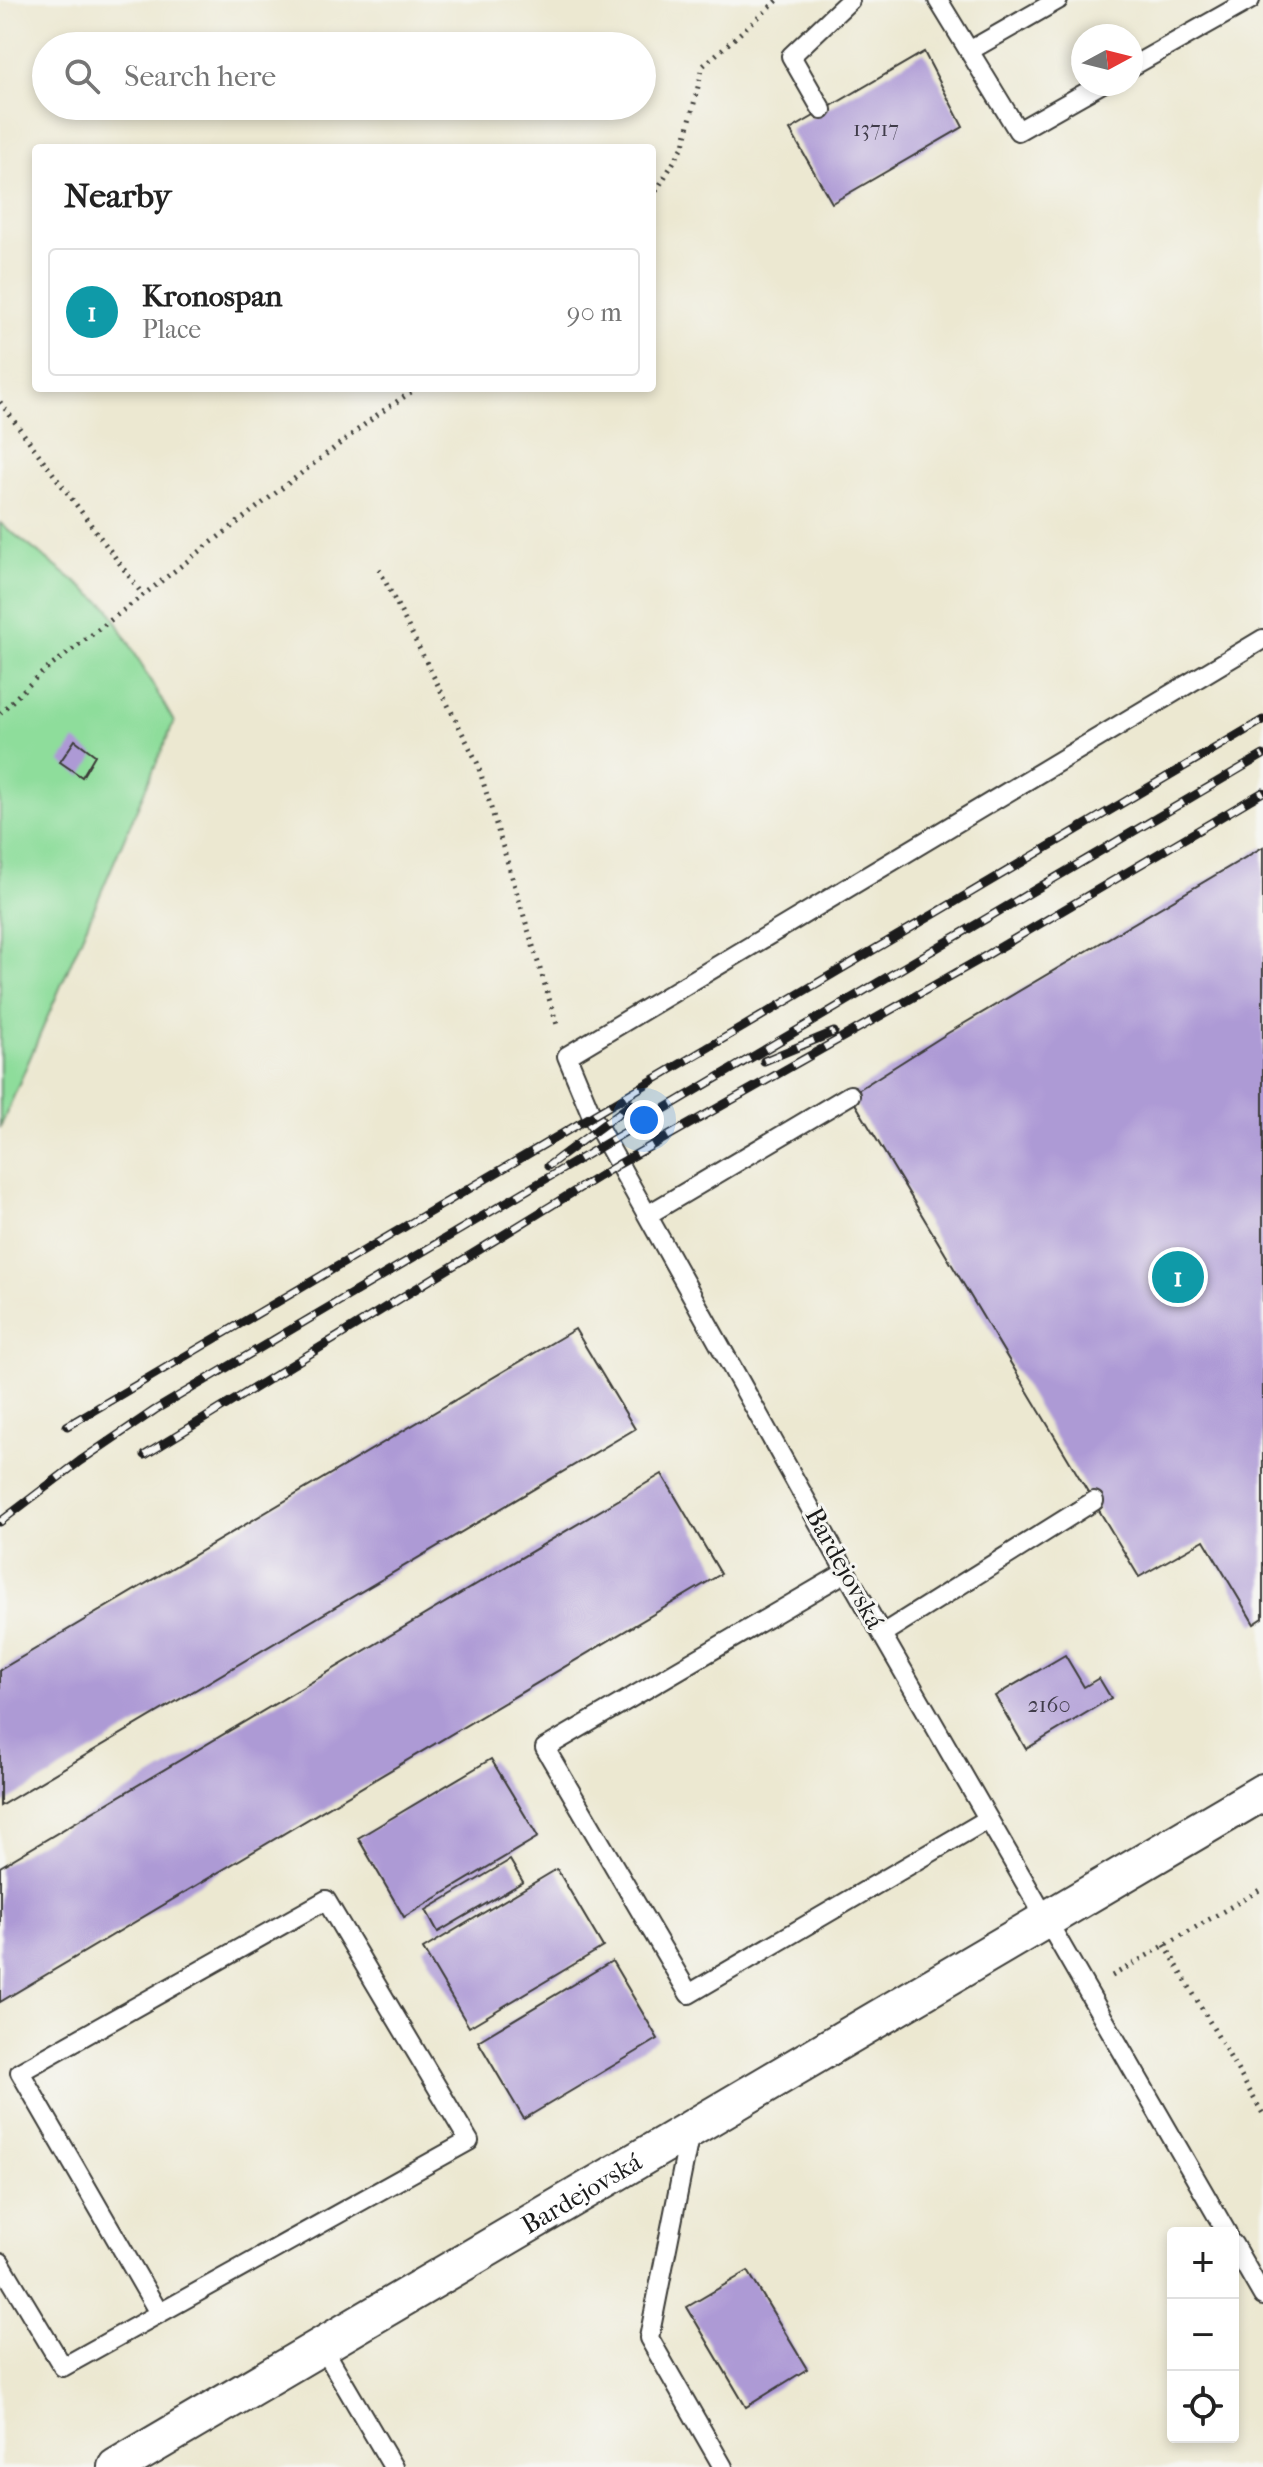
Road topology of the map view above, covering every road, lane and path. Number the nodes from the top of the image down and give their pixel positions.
1 (778, 0) edge
2 (850, 0) edge
3 (938, 0) edge
4 (1058, 0) edge
5 (1250, 0) edge
6 (969, 51) junction
7 (1143, 60) edge
8 (1080, 96) edge
9 (822, 110) dead end
10 (656, 191) edge
11 (411, 392) edge
12 (0, 402) edge
13 (379, 569) dead end
14 (143, 595) junction
15 (1263, 639) edge
16 (0, 713) edge
17 (567, 1056) junction
18 (850, 1095) dead end
19 (649, 1214) junction
20 (1094, 1501) dead end
21 (846, 1572) junction
22 (882, 1634) junction
23 (1263, 1792) edge
24 (988, 1819) junction
25 (1263, 1888) edge
26 (1046, 1920) junction
27 (1165, 1945) junction
28 (1087, 1991) junction
29 (1263, 2114) edge
30 (690, 2129) junction
31 (1224, 2227) edge
32 (1239, 2254) edge
33 (0, 2262) edge
34 (1263, 2296) edge
35 (159, 2313) junction
36 (322, 2346) junction
37 (116, 2467) edge
38 (393, 2467) edge
39 (723, 2467) edge

1 - 10 path
2 - 9 lane
3 - 6 lane
4 - 6 lane
5 - 7 lane
6 - 8 lane
11 - 14 path
12 - 14 path
13 - 17 path
14 - 16 path
15 - 17 lane
17 - 19 lane, Bardejovská
18 - 19 lane
19 - 21 lane, Bardejovská
20 - 22 lane
21 - 22 lane, Bardejovská
21 - 24 lane
22 - 24 lane, Bardejovská
23 - 26 street, Bardejovská
24 - 26 lane, Bardejovská
25 - 27 path
26 - 28 lane, Bardejovská
26 - 30 street, Bardejovská
27 - 28 path
27 - 29 path
28 - 31 lane, Bardejovská
30 - 36 street, Bardejovská
30 - 39 lane
32 - 34 lane
33 - 35 lane
35 - 35 lane
36 - 37 street, Bardejovská
36 - 38 lane

